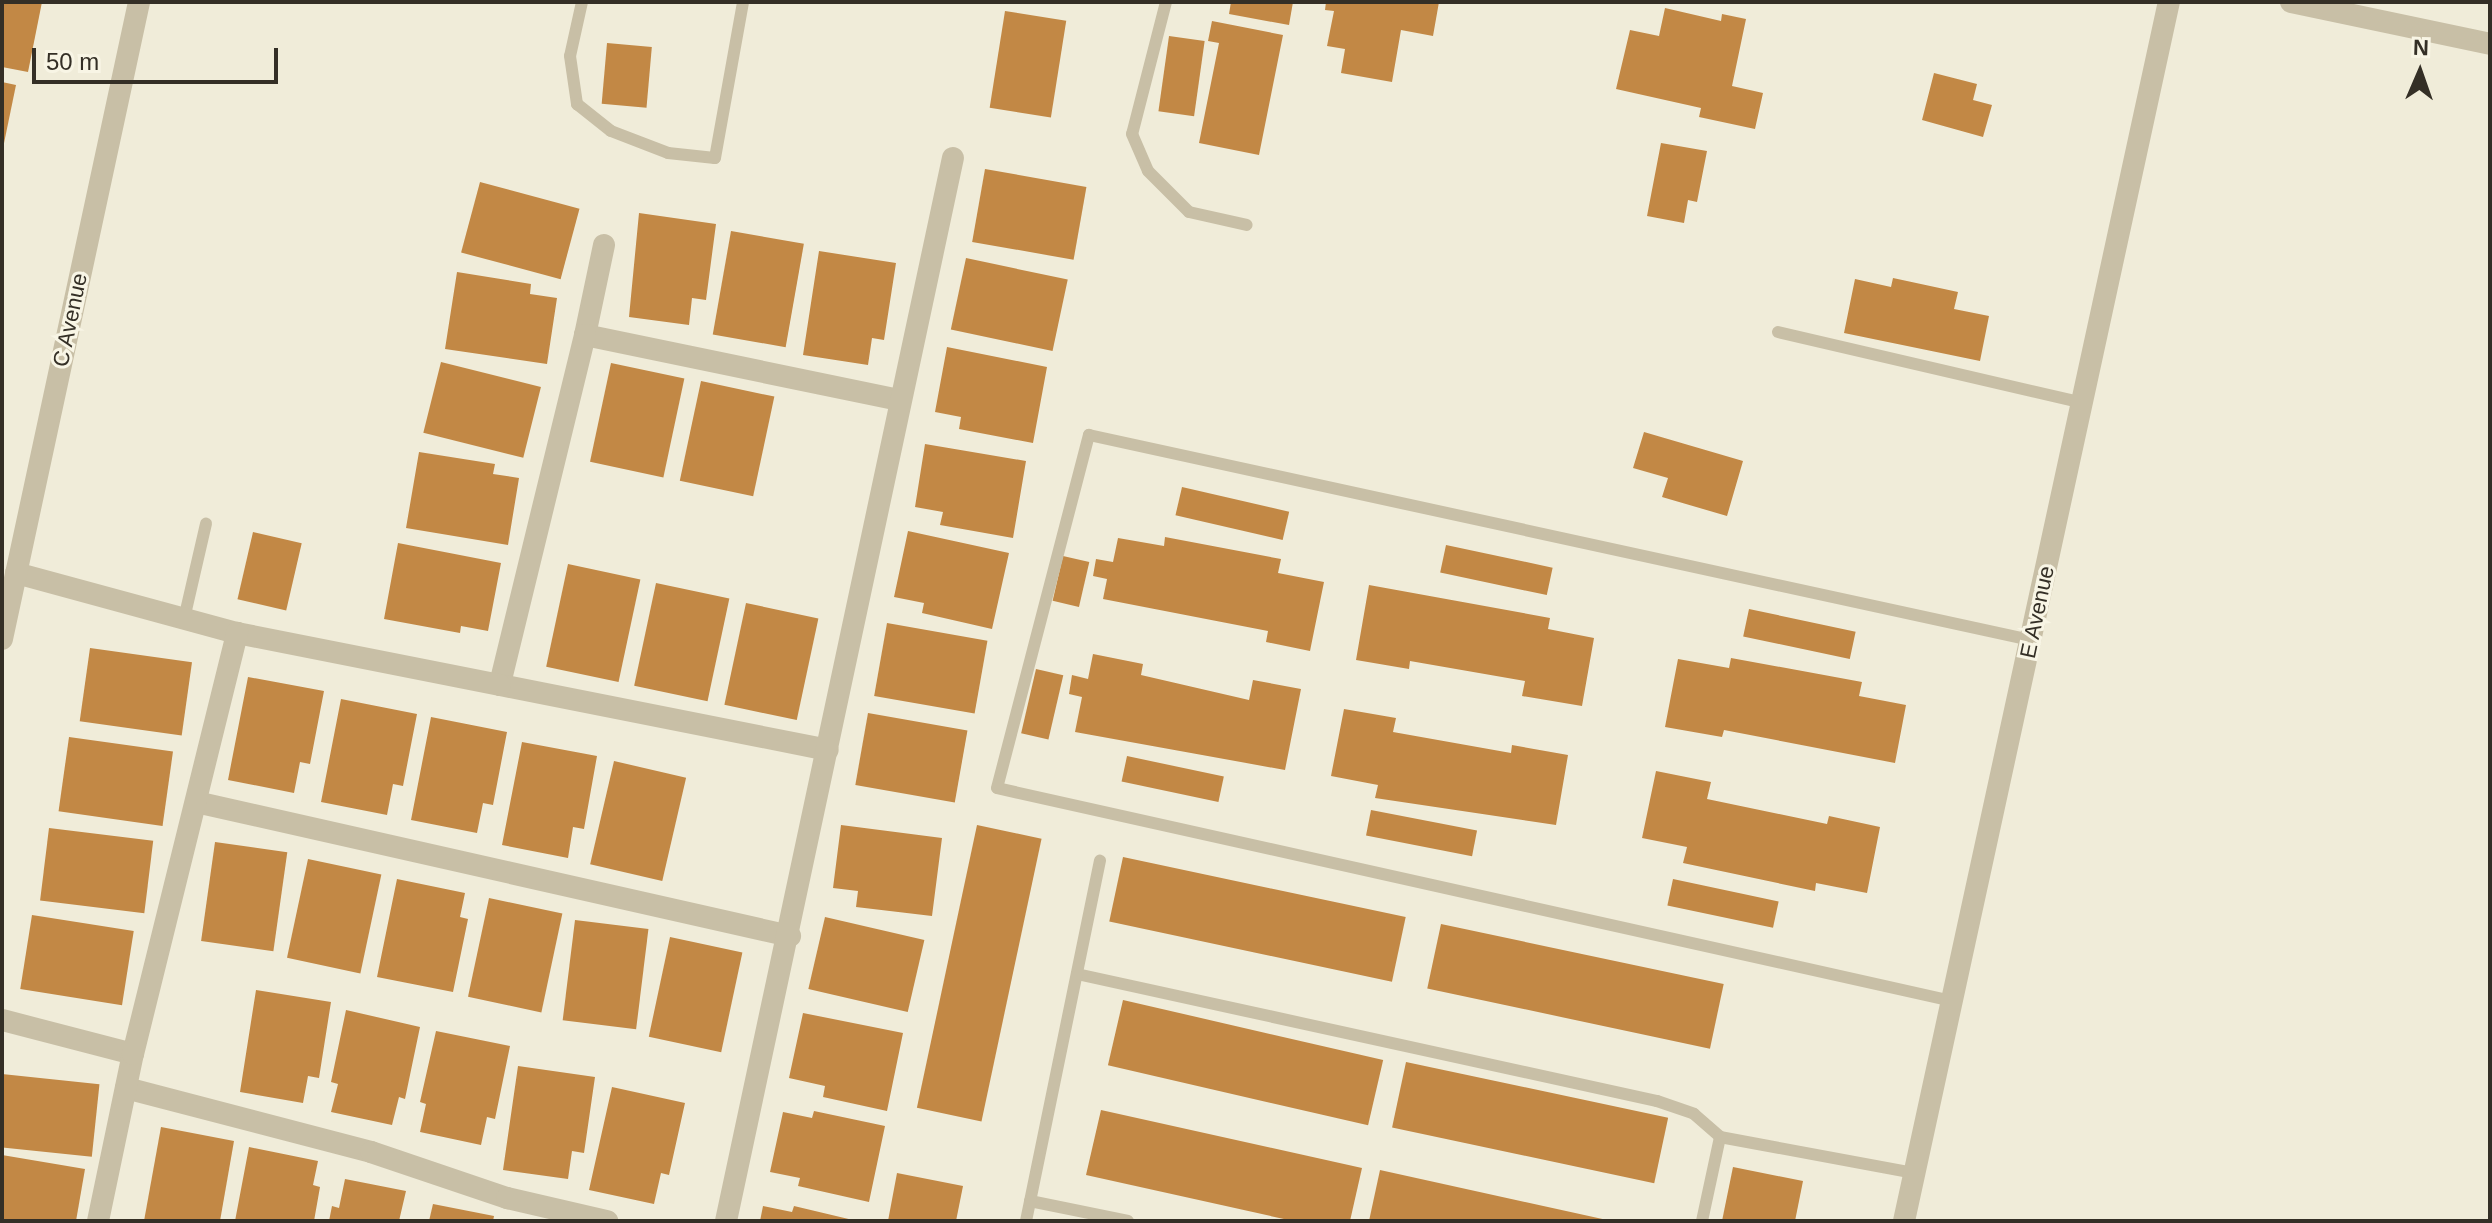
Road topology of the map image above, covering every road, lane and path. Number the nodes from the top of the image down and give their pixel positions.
1 (139, 2) edge
2 (582, 2) edge
3 (743, 2) edge
4 (1166, 2) edge
5 (2169, 2) edge
6 (2291, 2) edge
7 (2490, 44) edge
8 (953, 158) dead end
9 (1247, 225) dead end
10 (604, 245) dead end
11 (1778, 332) dead end
12 (585, 335) junction
13 (900, 400) junction
14 (2082, 403) junction
15 (206, 524) dead end
16 (10, 583) edge
17 (184, 619) junction
18 (237, 633) junction
19 (2, 639) edge
20 (2030, 640) junction
21 (500, 685) junction
22 (828, 750) junction
23 (196, 802) junction
24 (1100, 861) dead end
25 (790, 936) junction
26 (1077, 974) junction
27 (1952, 1001) junction
28 (2, 1020) edge
29 (133, 1054) junction
30 (126, 1088) junction
31 (1720, 1137) junction
32 (1915, 1173) junction
33 (1030, 1201) junction
34 (98, 1221) edge
35 (607, 1221) edge
36 (726, 1221) edge
37 (1026, 1221) edge
38 (1128, 1221) edge
39 (1702, 1221) edge
40 (1904, 1221) edge

1 - 16 street, C Avenue
2 - 3 lane
4 - 9 lane
5 - 14 street, E Avenue
6 - 7 street
8 - 13 street
10 - 12 street
11 - 14 lane
12 - 13 street
12 - 21 street
13 - 22 street
14 - 20 street, E Avenue
15 - 17 lane
16 - 17 street
16 - 19 street, C Avenue
17 - 18 street
18 - 21 street
18 - 23 street
20 - 27 street, E Avenue
20 - 27 lane
21 - 22 street
22 - 25 street
23 - 25 street
23 - 29 street
24 - 26 lane
25 - 36 street
26 - 31 lane
26 - 33 lane
27 - 32 street, E Avenue
28 - 29 street
29 - 30 street
30 - 34 street
30 - 35 street
31 - 32 lane
31 - 39 lane
32 - 40 street, E Avenue
33 - 37 lane
33 - 38 lane

